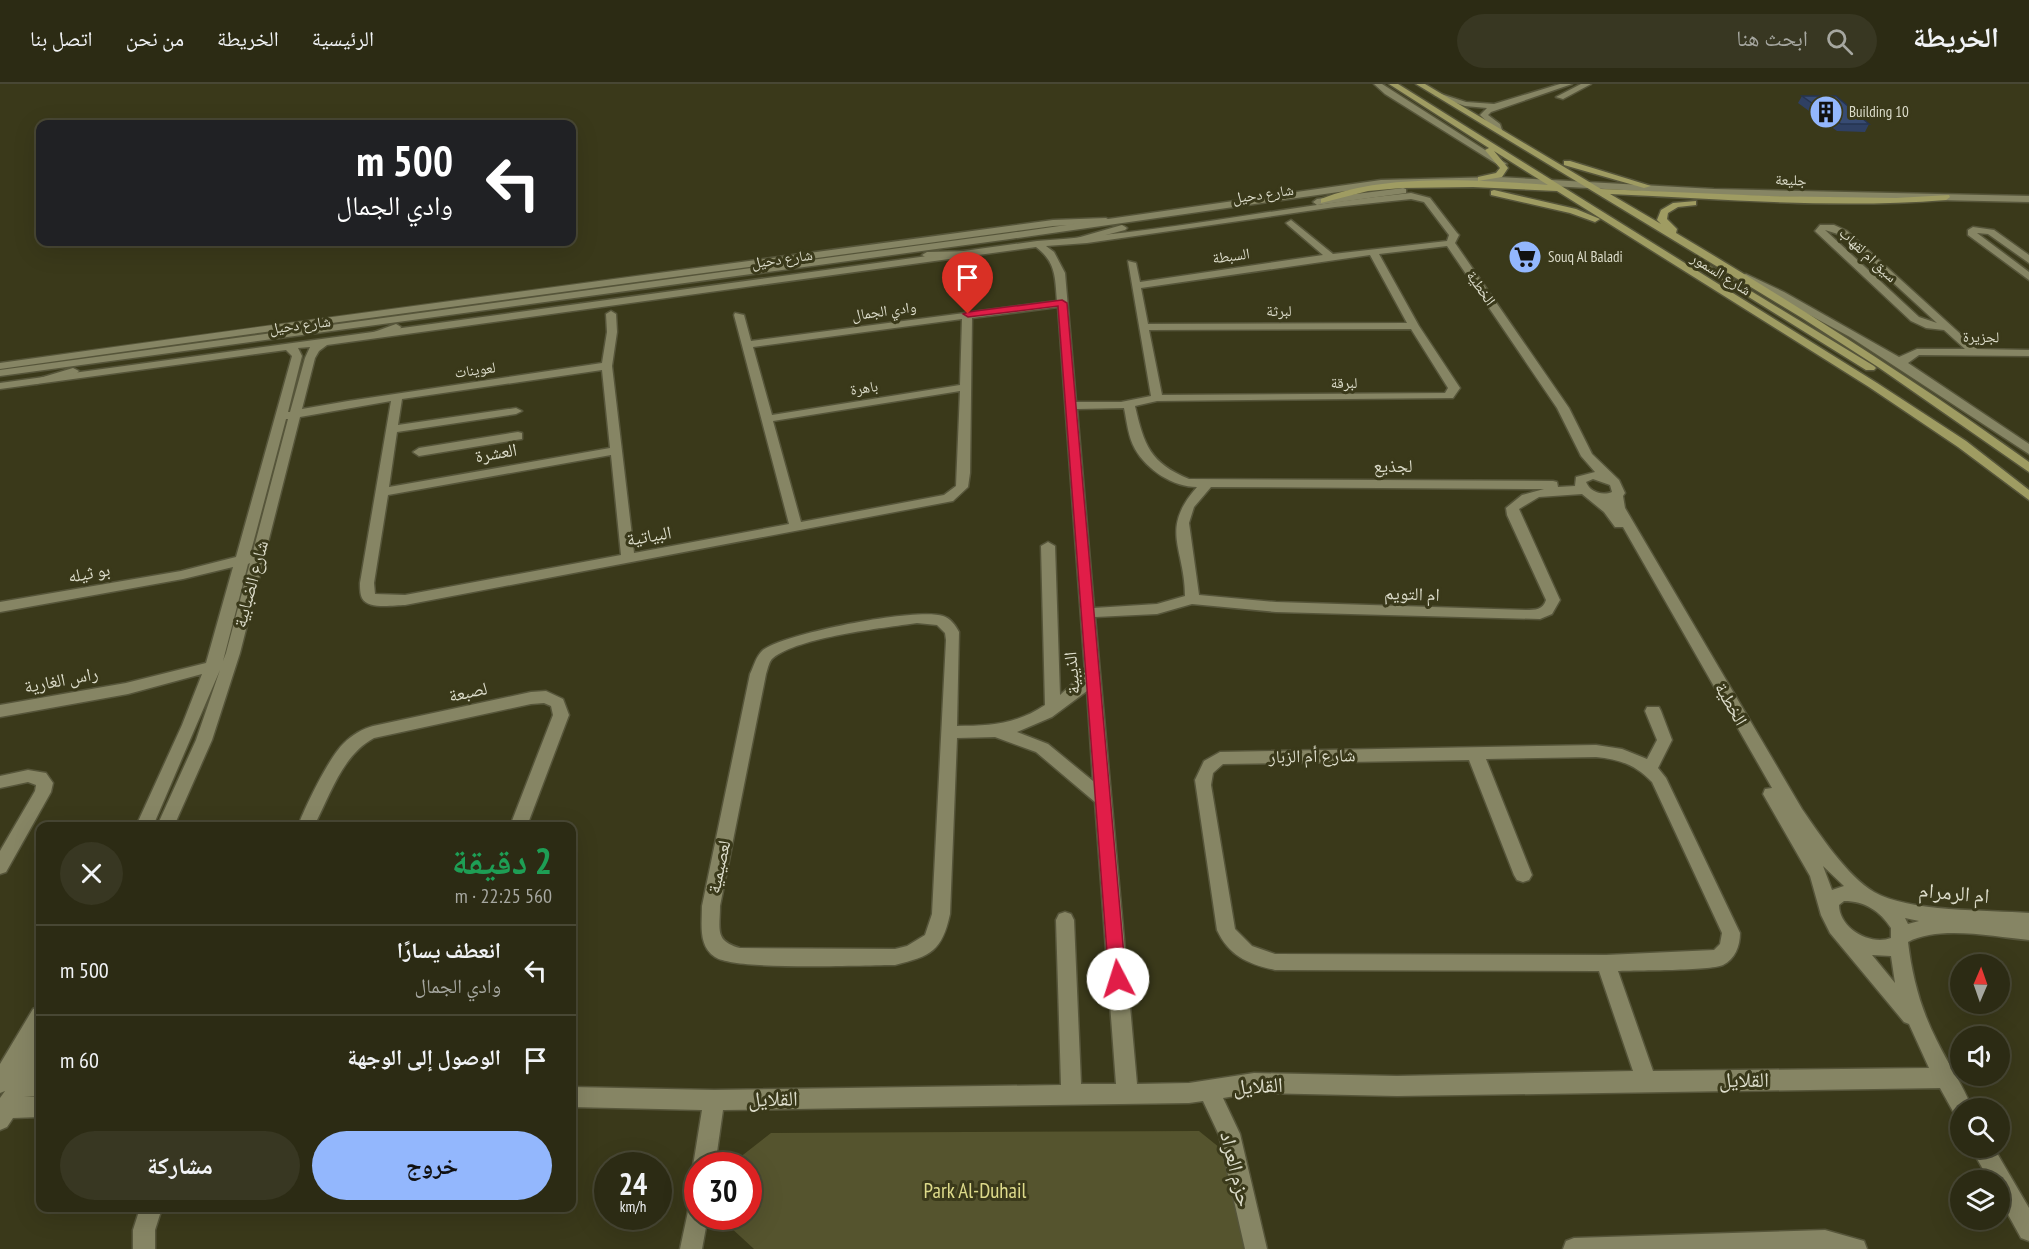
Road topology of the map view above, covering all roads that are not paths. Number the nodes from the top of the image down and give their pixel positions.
1 (1393, 84) edge
2 (1407, 84) edge
3 (1420, 84) edge
4 (1568, 84) edge
5 (1587, 84) edge
6 (1379, 85) edge
7 (1575, 90) junction
8 (1541, 93) junction
9 (1408, 94) junction
10 (1438, 95) junction
11 (1553, 100) dead end
12 (1532, 104) dead end
13 (1498, 130) junction
14 (1478, 137) junction
15 (1536, 152) junction
16 (1503, 164) junction
17 (1478, 180) junction
18 (1556, 185) junction
19 (1580, 190) junction
20 (1664, 190) junction
21 (1399, 191) junction
22 (1604, 193) junction
23 (1946, 197) junction
24 (2029, 199) edge
25 (1324, 201) junction
26 (1731, 202) junction
27 (2029, 208) edge
28 (1106, 221) junction
29 (1291, 223) dead end
30 (1122, 228) junction
31 (1629, 233) junction
32 (1075, 240) junction
33 (1450, 243) junction
34 (1052, 248) junction
35 (1372, 251) junction
36 (973, 254) junction
37 (918, 256) junction
38 (1331, 257) junction
39 (2029, 260) edge
40 (1131, 263) dead end
41 (1738, 274) junction
42 (2029, 277) edge
43 (1136, 286) junction
44 (1062, 303) junction
45 (435, 305) junction
46 (611, 314) dead end
47 (968, 314) junction
48 (739, 315) dead end
49 (378, 321) junction
50 (1414, 326) junction
51 (396, 327) junction
52 (1143, 327) junction
53 (1946, 327) junction
54 (371, 335) junction
55 (325, 340) junction
56 (1864, 341) junction
57 (747, 345) junction
58 (284, 346) junction
59 (1933, 351) junction
60 (1973, 351) junction
61 (2029, 353) edge
62 (0, 366) edge
63 (607, 366) junction
64 (1907, 368) junction
65 (78, 369) junction
66 (0, 373) edge
67 (0, 381) edge
68 (36, 381) junction
69 (966, 387) junction
70 (0, 388) edge
71 (397, 397) junction
72 (1156, 398) junction
73 (1129, 405) junction
74 (1070, 406) junction
75 (516, 411) dead end
76 (290, 413) junction
77 (481, 416) junction
78 (766, 419) junction
79 (392, 430) junction
80 (518, 436) dead end
81 (1993, 441) junction
82 (481, 442) junction
83 (616, 450) junction
84 (2029, 450) edge
85 (419, 452) dead end
86 (1587, 456) junction
87 (2029, 468) edge
88 (1610, 480) junction
89 (1206, 485) junction
90 (1585, 487) junction
91 (381, 492) junction
92 (1616, 495) junction
93 (2029, 496) edge
94 (796, 527) junction
95 (1048, 546) dead end
96 (628, 558) junction
97 (249, 564) junction
98 (1192, 599) junction
99 (0, 607) edge
100 (1087, 613) junction
101 (227, 670) junction
102 (210, 673) junction
103 (1092, 674) junction
104 (1053, 708) junction
105 (0, 711) edge
106 (1653, 711) dead end
107 (948, 732) junction
108 (999, 732) junction
109 (1475, 753) junction
110 (1649, 768) junction
111 (0, 782) edge
112 (1103, 799) junction
113 (147, 822) edge
114 (168, 822) edge
115 (308, 822) edge
116 (521, 822) edge
117 (0, 867) edge
118 (1523, 875) dead end
119 (1872, 899) junction
120 (1828, 907) junction
121 (1065, 920) dead end
122 (2029, 921) edge
123 (1839, 928) junction
124 (2029, 932) edge
125 (1901, 939) junction
126 (1606, 963) junction
127 (1916, 1021) junction
128 (36, 1026) edge
129 (36, 1055) edge
130 (1945, 1078) junction
131 (1646, 1081) junction
132 (15, 1084) edge
133 (1209, 1091) junction
134 (1127, 1092) junction
135 (1071, 1093) junction
136 (576, 1097) edge
137 (1956, 1098) edge
138 (714, 1100) junction
139 (36, 1108) edge
140 (2, 1112) edge
141 (706, 1152) edge
142 (1988, 1158) edge
143 (149, 1212) edge
144 (695, 1230) edge
145 (2029, 1230) edge
146 (1659, 1247) edge
147 (144, 1249) edge
148 (692, 1249) edge
149 (1256, 1249) edge
150 (1574, 1249) edge
151 (1856, 1249) edge

1 - 9 main road, شارع السمور
2 - 19 main road
3 - 10 main road, شارع السمور
4 - 8 street
5 - 7 street
6 - 9 main road
6 - 16 street
7 - 8 street
7 - 11 street
8 - 10 street
9 - 14 main road, شارع السمور
10 - 13 main road, شارع السمور
12 - 13 street
13 - 15 main road, شارع السمور
14 - 16 main road
14 - 18 main road, شارع السمور
15 - 19 main road, شارع السمور
15 - 20 main road
16 - 17 main road
17 - 18 street, شارع دحيل
17 - 28 street, شارع دحيل
18 - 19 main road, شارع السمور
18 - 25 main road
19 - 20 street, جليعة
19 - 21 street, شارع دحيل
19 - 22 street, جليعة
19 - 31 main road, شارع السمور
19 - 81 main road
20 - 23 street, جليعة
21 - 25 street, شارع دحيل
21 - 31 main road
22 - 23 main road
22 - 26 street, جليعة
22 - 41 main road, شارع السمور
23 - 24 street, جليعة
25 - 30 street, شارع دحيل
26 - 27 street, جليعة
26 - 41 main road
28 - 45 street, شارع دحيل
28 - 49 street, شارع دحيل
29 - 38 street
30 - 32 street
30 - 37 street, شارع دحيل
31 - 93 main road, شارع السمور
32 - 33 street, شارع دحيل
32 - 34 street, شارع دحيل
33 - 35 street, السبطة
33 - 86 street, الخطية
34 - 36 street, شارع دحيل
34 - 44 street, الذيبية
35 - 38 street, السبطة
35 - 50 street, لبرقة
36 - 37 street
36 - 54 street, شارع دحيل
37 - 51 street, شارع دحيل
38 - 43 street, السبطة
39 - 42 street
40 - 43 street
41 - 56 street, شارع السمور
41 - 81 main road, شارع السمور
43 - 52 street
44 - 47 street, وادي الجمال
44 - 74 street, الذيبية
45 - 49 street
45 - 62 street, شارع دحيل
46 - 63 street
47 - 57 street, وادي الجمال
47 - 69 street, البياتية
48 - 57 street
49 - 66 street, شارع دحيل
50 - 52 street, لبرثة
50 - 72 street, لبرقة
51 - 54 street
51 - 65 street, شارع دحيل
52 - 72 street
53 - 53 street, سيق ام لقهاب
53 - 60 street, سيق ام لقهاب
54 - 55 street, شارع دحيل
55 - 58 street, شارع دحيل
55 - 76 street, شارع الضبابية
56 - 59 street, لجزيرة
56 - 64 street, شارع السمور
57 - 78 street
58 - 68 street, شارع دحيل
58 - 76 street, شارع الضبابية
59 - 60 street, لجزيرة
59 - 64 street, لجزيرة
60 - 61 street, لجزيرة
63 - 71 street, لعوينات
63 - 83 street
64 - 84 street, شارع السمور
65 - 67 street, شارع دحيل
65 - 68 street
68 - 70 street, شارع دحيل
69 - 78 street, باهرة
69 - 94 street, البياتية
71 - 76 street, لعوينات
71 - 79 street, البياتية
72 - 73 street, لبرقة
73 - 74 street, لبرقة
73 - 89 street, لجذيع
74 - 100 street, الذيبية
75 - 77 street
76 - 97 street, شارع الضبابية
77 - 79 street
77 - 82 street
78 - 94 street
79 - 91 street, البياتية
80 - 82 street
81 - 87 main road, شارع السمور
82 - 85 street
83 - 91 street, العشرة
83 - 96 street
86 - 88 street, الخطية
86 - 90 street
88 - 90 street
88 - 92 street, الخطية
89 - 90 street, لجذيع
89 - 98 street
90 - 92 street
90 - 98 street, ام التويم
90 - 120 street, الخطية
91 - 96 street, البياتية
92 - 119 street, الخطية
94 - 96 street, البياتية
95 - 104 street
97 - 99 street, بو ثيله
97 - 101 street, شارع الضبابية
97 - 102 street, شارع الضبابية
98 - 100 street, ام التويم
100 - 103 street, الذيبية
101 - 102 street, راس الغارية
101 - 114 street, شارع الضبابية
102 - 105 street, راس الغارية
102 - 113 street, شارع الضبابية
103 - 104 street
103 - 112 street, الذيبية
104 - 108 street
106 - 110 street
107 - 107 street, لعصيمية
107 - 108 street
108 - 112 street
109 - 110 street, شارع أم الزبار
109 - 118 street
109 - 126 street, شارع أم الزبار
110 - 126 street, شارع أم الزبار
111 - 117 street
112 - 134 street, الذيبية
115 - 116 street, لصبعة
119 - 120 street, ام الرمرام
119 - 122 street, ام الرمرام
119 - 125 street, الخطية
120 - 123 street, الخطية
121 - 135 street
123 - 125 street, ام الرمرام
123 - 127 street
124 - 125 street, ام الرمرام
125 - 127 street
126 - 131 street
127 - 130 street
128 - 132 street
129 - 132 street
130 - 131 street, القلايل
130 - 137 street
131 - 133 street, القلايل
132 - 140 street
133 - 134 street, القلايل
133 - 149 street, حزم العراد
134 - 135 street, القلايل
135 - 138 street, القلايل
136 - 138 street, القلايل
138 - 141 street
139 - 140 street
142 - 145 street
143 - 147 street
144 - 148 street
146 - 150 street
146 - 151 street

